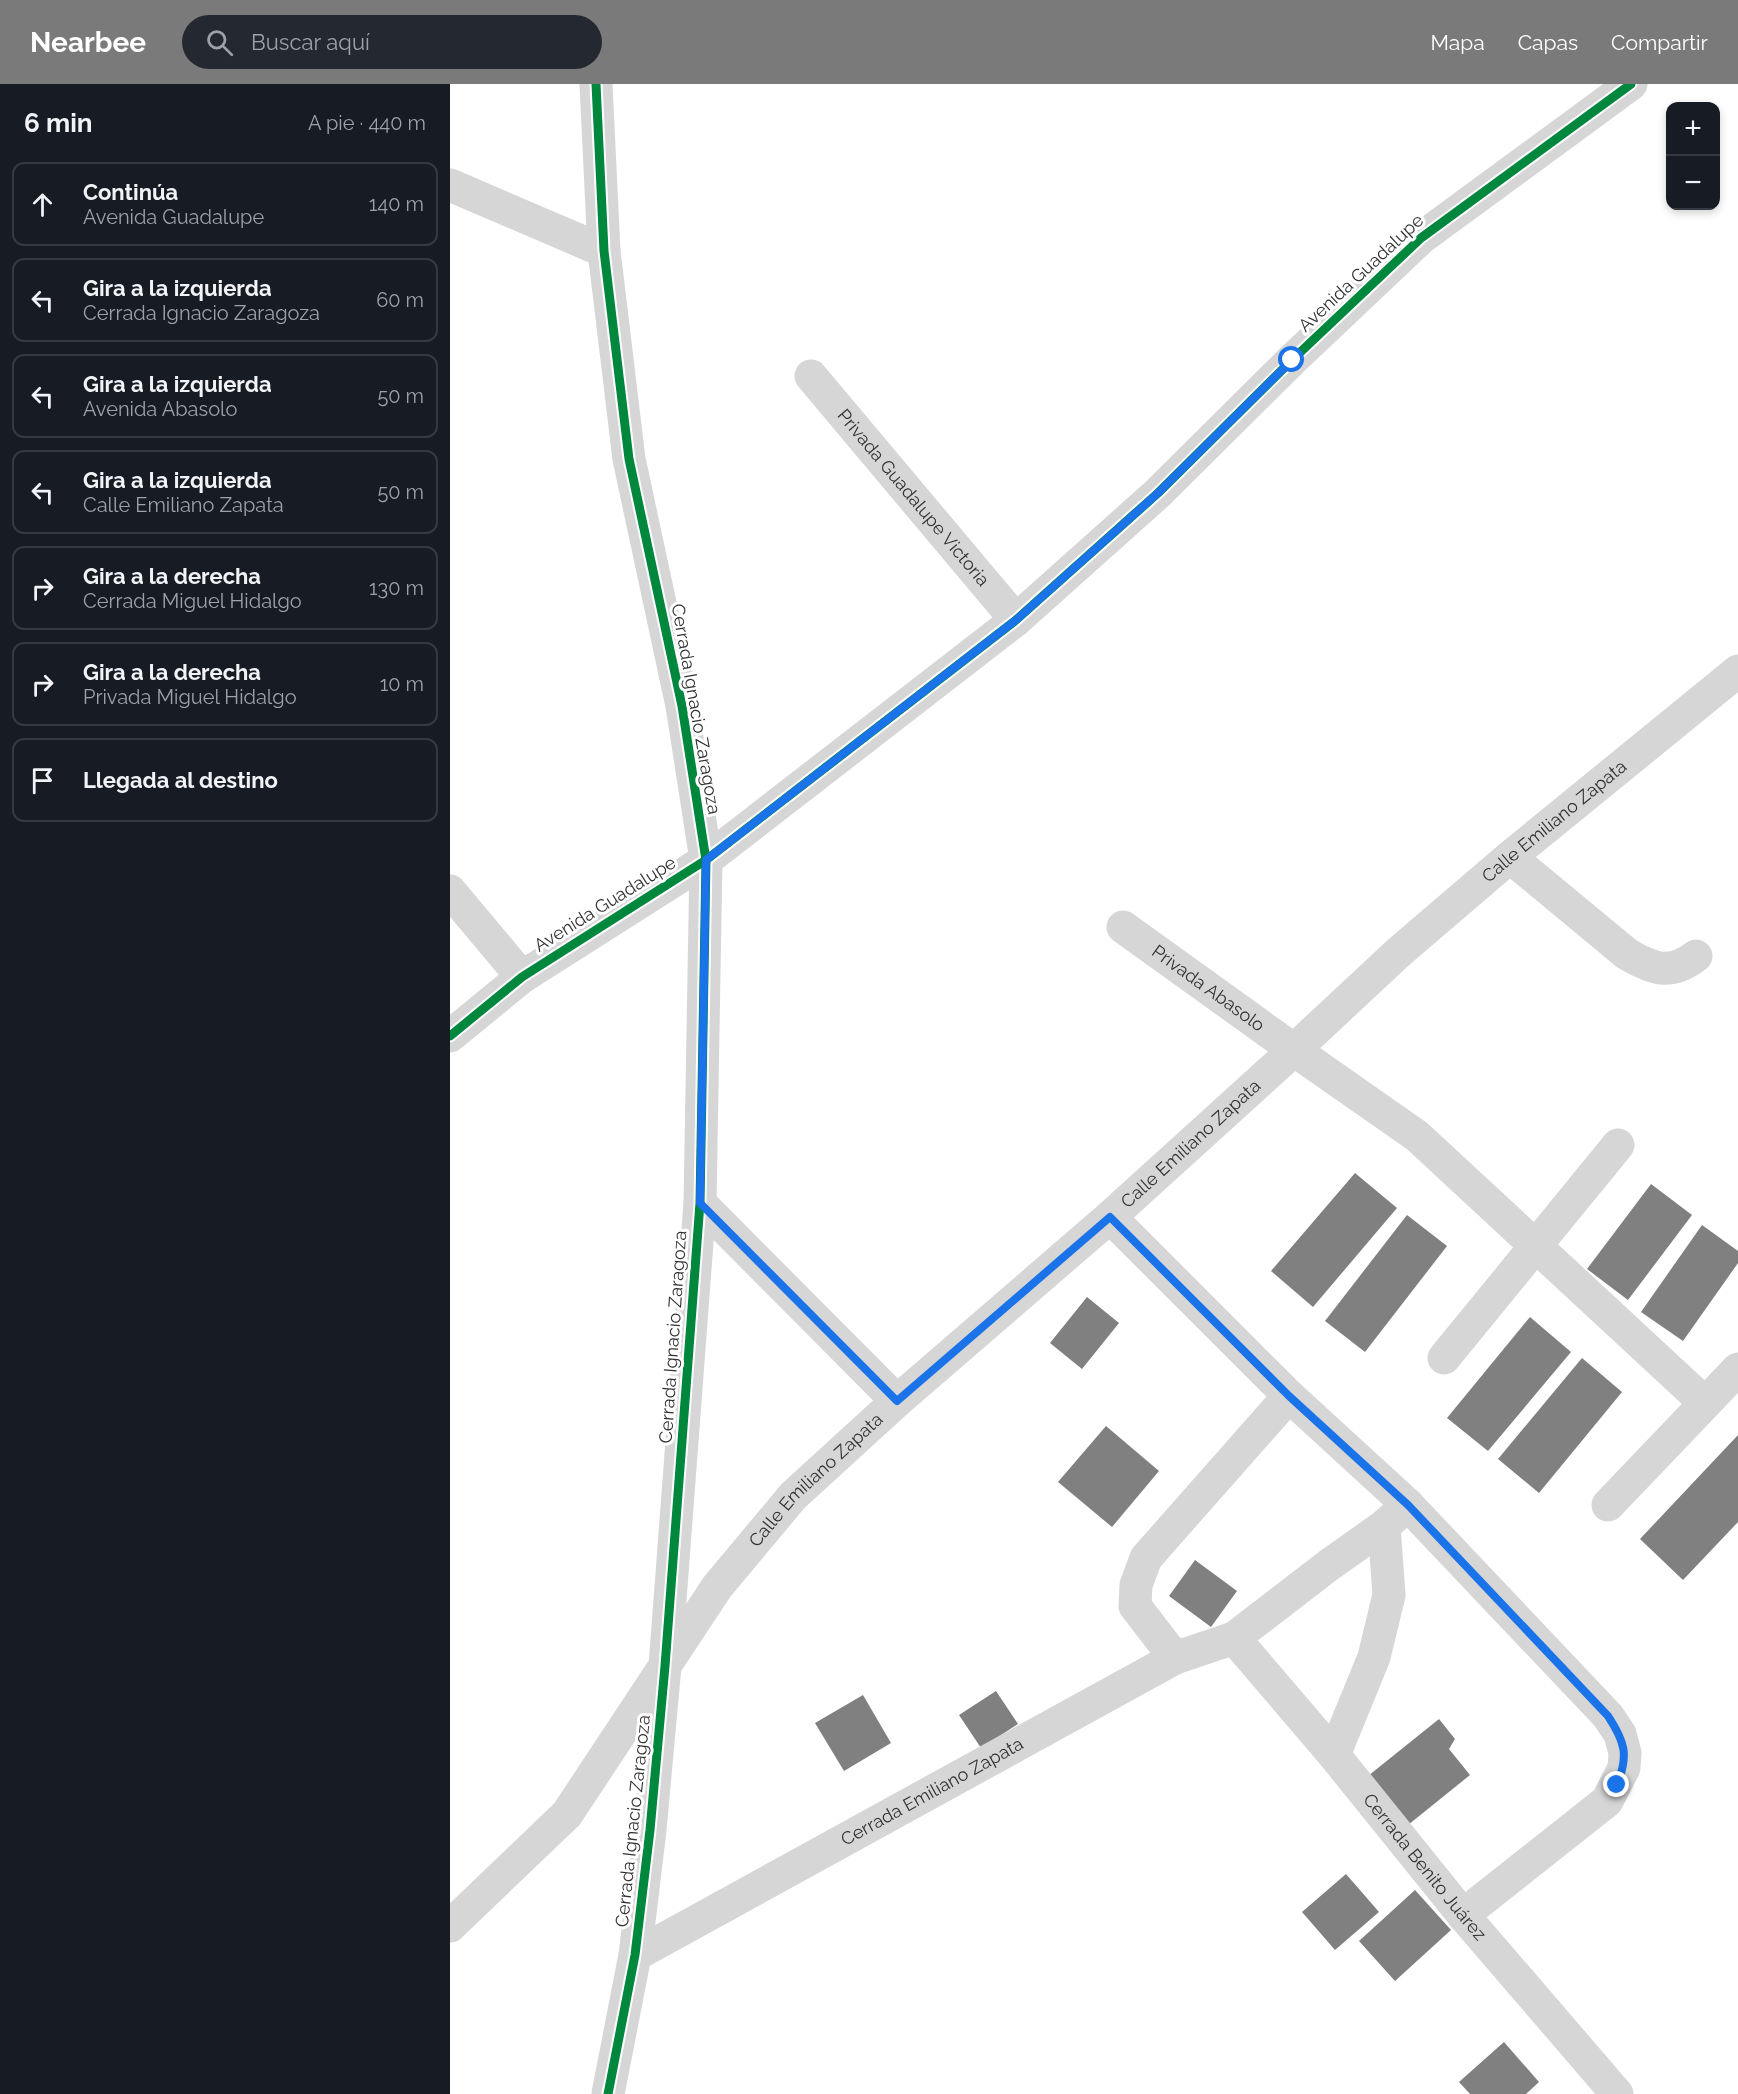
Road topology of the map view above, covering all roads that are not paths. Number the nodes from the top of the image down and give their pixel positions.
1 (596, 84) edge
2 (1631, 84) edge
3 (450, 185) edge
4 (604, 251) junction
5 (811, 376) dead end
6 (1016, 620) junction
7 (1738, 671) edge
8 (1510, 857) junction
9 (706, 860) junction
10 (450, 891) edge
11 (1123, 927) dead end
12 (1696, 956) dead end
13 (522, 977) junction
14 (450, 1036) edge
15 (1294, 1050) junction
16 (1618, 1145) dead end
17 (700, 1203) junction
18 (1110, 1217) junction
19 (1536, 1247) junction
20 (1444, 1358) dead end
21 (1738, 1369) edge
22 (1289, 1396) junction
23 (897, 1401) junction
24 (1705, 1403) junction
25 (1408, 1505) junction
26 (1608, 1505) dead end
27 (1384, 1526) junction
28 (1234, 1638) junction
29 (1176, 1658) junction
30 (665, 1666) junction
31 (1334, 1755) junction
32 (1463, 1915) junction
33 (450, 1926) edge
34 (635, 1955) junction
35 (608, 2094) edge
36 (1617, 2094) edge

1 - 4 street, Cerrada Ignacio Zaragoza
2 - 6 street, Avenida Guadalupe
3 - 4 street
4 - 9 street, Cerrada Ignacio Zaragoza
5 - 6 street, Privada Guadalupe Victoria
6 - 9 street, Avenida Guadalupe
7 - 8 street, Calle Emiliano Zapata
8 - 12 street
8 - 15 street, Calle Emiliano Zapata
9 - 13 street, Avenida Guadalupe
9 - 17 street, Cerrada Ignacio Zaragoza
10 - 13 street
11 - 15 street, Privada Abasolo
13 - 14 street, Avenida Guadalupe
15 - 18 street, Calle Emiliano Zapata
15 - 19 street, Privada Abasolo
16 - 19 street
17 - 23 street
17 - 30 street, Cerrada Ignacio Zaragoza
18 - 22 street
18 - 23 street, Calle Emiliano Zapata
19 - 20 street
19 - 24 street, Privada Abasolo
21 - 24 street
22 - 25 street
22 - 29 street
23 - 30 street, Calle Emiliano Zapata
24 - 26 street
25 - 27 street, Cerrada Emiliano Zapata
25 - 32 street
27 - 28 street, Cerrada Emiliano Zapata
27 - 31 street
28 - 29 street, Cerrada Emiliano Zapata
28 - 31 street, Cerrada Benito Juárez
29 - 34 street, Cerrada Emiliano Zapata
30 - 33 street, Calle Emiliano Zapata
30 - 34 street, Cerrada Ignacio Zaragoza
31 - 32 street, Cerrada Benito Juárez
32 - 36 street, Cerrada Benito Juárez
34 - 35 street, Cerrada Ignacio Zaragoza

